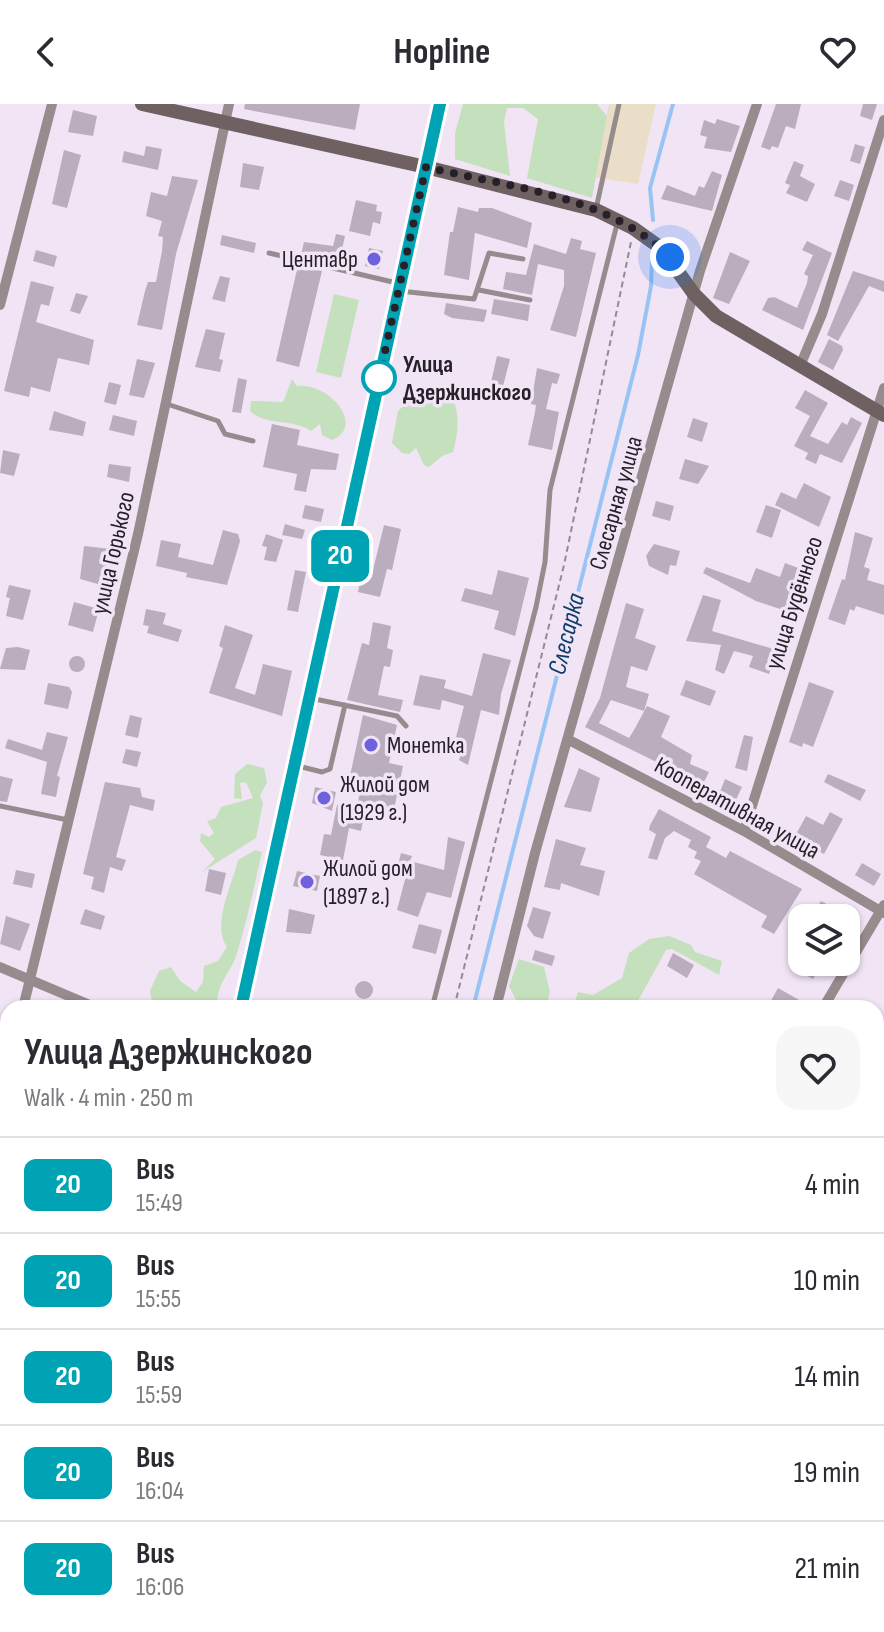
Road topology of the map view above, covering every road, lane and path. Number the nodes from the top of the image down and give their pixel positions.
1 (52, 104) edge
2 (142, 104) edge
3 (229, 104) edge
4 (440, 104) edge
5 (619, 104) edge
6 (757, 104) edge
7 (884, 120) edge
8 (224, 123) junction
9 (426, 167) junction
10 (596, 210) junction
11 (618, 219) junction
12 (633, 228) junction
13 (269, 253) dead end
14 (523, 259) dead end
15 (399, 287) junction
16 (479, 290) junction
17 (694, 294) junction
18 (530, 300) dead end
19 (0, 305) edge
20 (800, 366) junction
21 (884, 388) edge
22 (166, 403) junction
23 (880, 412) edge
24 (253, 441) dead end
25 (309, 698) junction
26 (345, 705) junction
27 (406, 726) dead end
28 (569, 740) junction
29 (294, 765) junction
30 (0, 806) edge
31 (69, 821) junction
32 (744, 831) junction
33 (883, 909) edge
34 (0, 967) edge
35 (31, 980) junction
36 (25, 1000) edge
37 (75, 1000) edge
38 (243, 1000) edge
39 (434, 1000) edge
40 (456, 1000) edge
41 (498, 1000) edge
42 (828, 1000) edge

1 - 19 street
2 - 8 main road
3 - 8 street, улица Горького
4 - 9 main road
5 - 10 lane
6 - 17 street, Слесарная улица
7 - 20 street
8 - 9 main road
8 - 22 street, улица Горького
9 - 10 main road
9 - 15 main road
10 - 11 main road
11 - 12 main road
11 - 39 lane
12 - 17 main road
12 - 40 path
13 - 15 lane
14 - 16 lane
15 - 16 lane
15 - 25 main road
16 - 18 lane
17 - 20 main road
17 - 28 street, Слесарная улица
20 - 23 main road
21 - 23 street, улица Будённого
22 - 24 lane
22 - 31 street, улица Горького
23 - 32 street, улица Будённого
25 - 26 lane
25 - 29 main road
26 - 27 lane
26 - 29 lane
28 - 32 street, Кооперативная улица
28 - 41 street, Слесарная улица
29 - 38 main road
30 - 31 lane
31 - 35 street, улица Горького
32 - 33 street, Кооперативная улица
33 - 42 street
34 - 35 street
35 - 36 street, улица Горького
35 - 37 street

